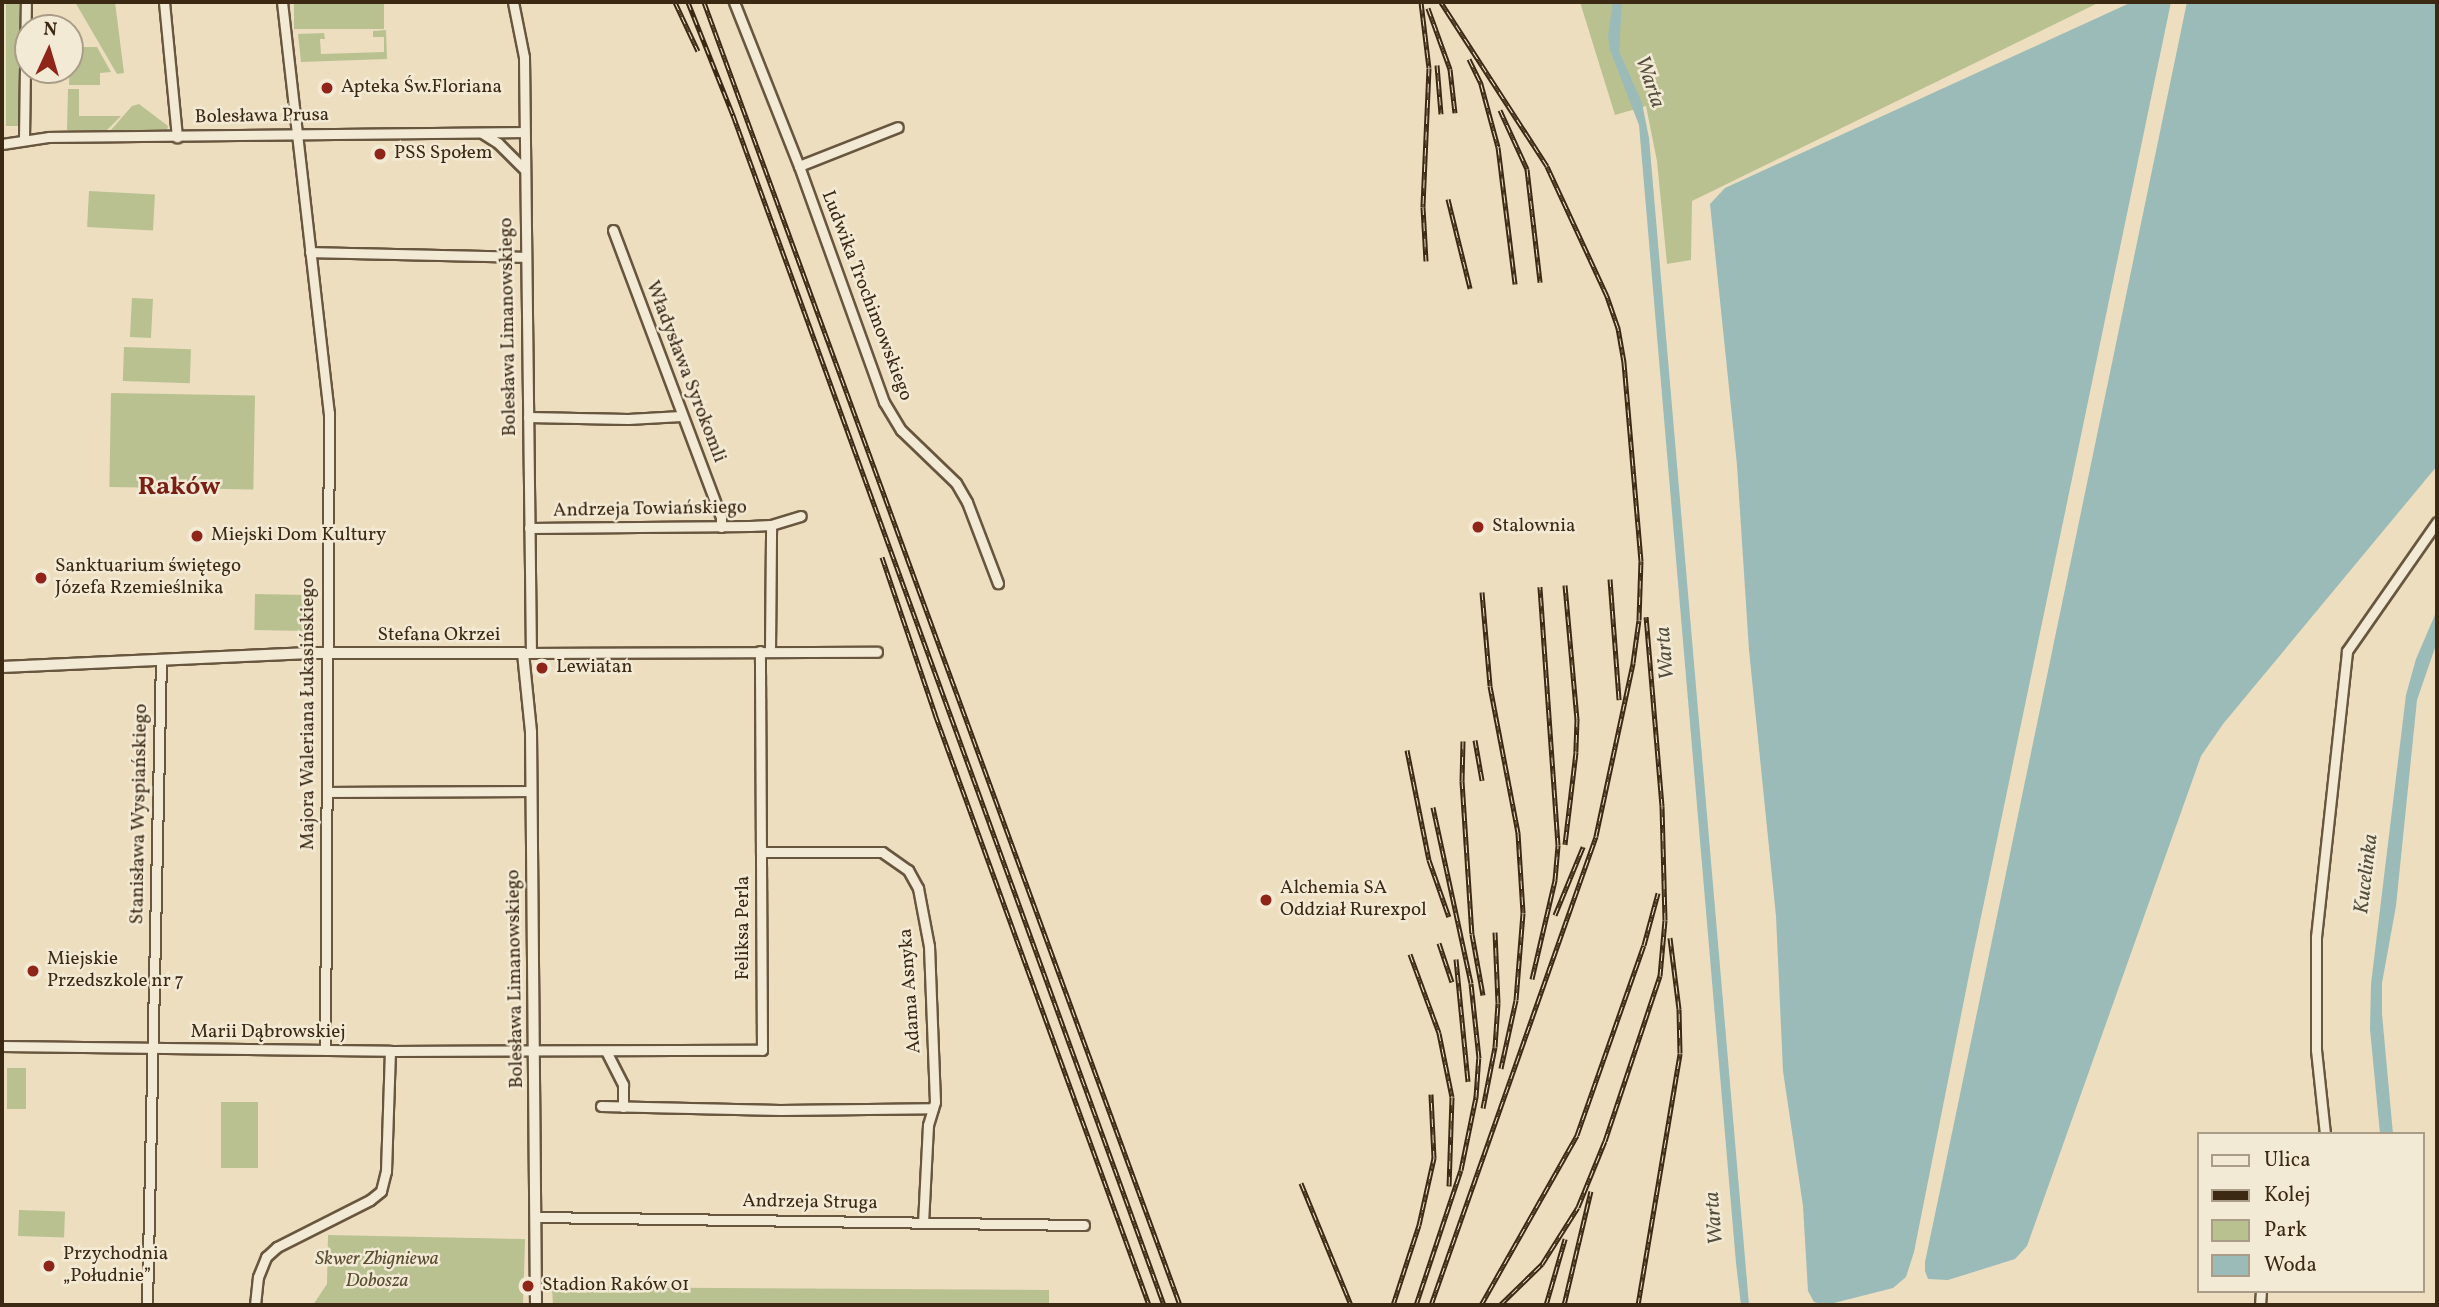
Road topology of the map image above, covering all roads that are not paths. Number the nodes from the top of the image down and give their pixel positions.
1 (26, 2) edge
2 (164, 2) edge
3 (282, 2) edge
4 (513, 2) edge
5 (734, 2) edge
6 (898, 127) dead end
7 (480, 132) junction
8 (524, 132) junction
9 (296, 134) junction
10 (177, 137) junction
11 (24, 139) junction
12 (2, 144) edge
13 (799, 166) junction
14 (525, 170) junction
15 (613, 230) dead end
16 (310, 252) junction
17 (526, 257) junction
18 (681, 416) junction
19 (528, 417) junction
20 (801, 516) dead end
21 (2437, 522) edge
22 (771, 525) junction
23 (722, 527) junction
24 (529, 528) junction
25 (998, 583) dead end
26 (765, 651) junction
27 (877, 652) dead end
28 (325, 653) junction
29 (527, 653) junction
30 (161, 660) junction
31 (2, 667) edge
32 (531, 791) junction
33 (327, 792) junction
34 (761, 852) junction
35 (2, 1046) edge
36 (153, 1050) junction
37 (325, 1050) junction
38 (390, 1051) junction
39 (606, 1051) junction
40 (534, 1052) junction
41 (601, 1106) dead end
42 (622, 1107) junction
43 (933, 1108) junction
44 (2325, 1132) edge
45 (536, 1217) junction
46 (923, 1223) junction
47 (1084, 1225) dead end
48 (147, 1305) edge
49 (255, 1305) edge
50 (536, 1305) edge

1 - 11 street
2 - 10 street
3 - 9 street, Majora Waleriana Łukasińskiego
4 - 8 street, Bolesława Limanowskiego
5 - 13 street, Ludwika Trochimowskiego
6 - 13 street
7 - 8 street, Bolesława Prusa
7 - 9 street, Bolesława Prusa
7 - 14 street
8 - 14 street, Bolesława Limanowskiego
9 - 10 street, Bolesława Prusa
9 - 16 street, Majora Waleriana Łukasińskiego
10 - 11 street, Bolesława Prusa
11 - 12 street, Bolesława Prusa
13 - 25 street, Ludwika Trochimowskiego
14 - 17 street, Bolesława Limanowskiego
15 - 18 street, Władysława Syrokomli
16 - 17 street
16 - 28 street, Majora Waleriana Łukasińskiego
17 - 19 street, Bolesława Limanowskiego
18 - 19 street
18 - 23 street, Władysława Syrokomli
19 - 24 street, Bolesława Limanowskiego
20 - 22 street, Andrzeja Towiańskiego
21 - 44 street
22 - 23 street, Andrzeja Towiańskiego
22 - 26 street, Andrzeja Towiańskiego
23 - 24 street, Andrzeja Towiańskiego
24 - 29 street, Bolesława Limanowskiego
26 - 27 street, Stefana Okrzei
26 - 29 street, Stefana Okrzei
26 - 34 street, Feliksa Perla
28 - 29 street, Stefana Okrzei
28 - 30 street, Stefana Okrzei
28 - 33 street, Majora Waleriana Łukasińskiego
29 - 32 street, Bolesława Limanowskiego
30 - 31 street, Stefana Okrzei
30 - 36 street, Stanisława Wyspiańskiego
32 - 33 street
32 - 40 street, Bolesława Limanowskiego
33 - 37 street, Majora Waleriana Łukasińskiego
34 - 39 street, Feliksa Perla
34 - 43 street, Adama Asnyka
35 - 36 street, Marii Dąbrowskiej
36 - 37 street, Marii Dąbrowskiej
36 - 48 street, Stanisława Wyspiańskiego
37 - 38 street, Marii Dąbrowskiej
38 - 40 street, Marii Dąbrowskiej
38 - 49 street
39 - 40 street, Feliksa Perla
39 - 42 street
40 - 45 street, Bolesława Limanowskiego
41 - 42 street
42 - 43 street
43 - 46 street, Adama Asnyka
45 - 46 street, Andrzeja Struga
45 - 50 street, Bolesława Limanowskiego
46 - 47 street, Andrzeja Struga

